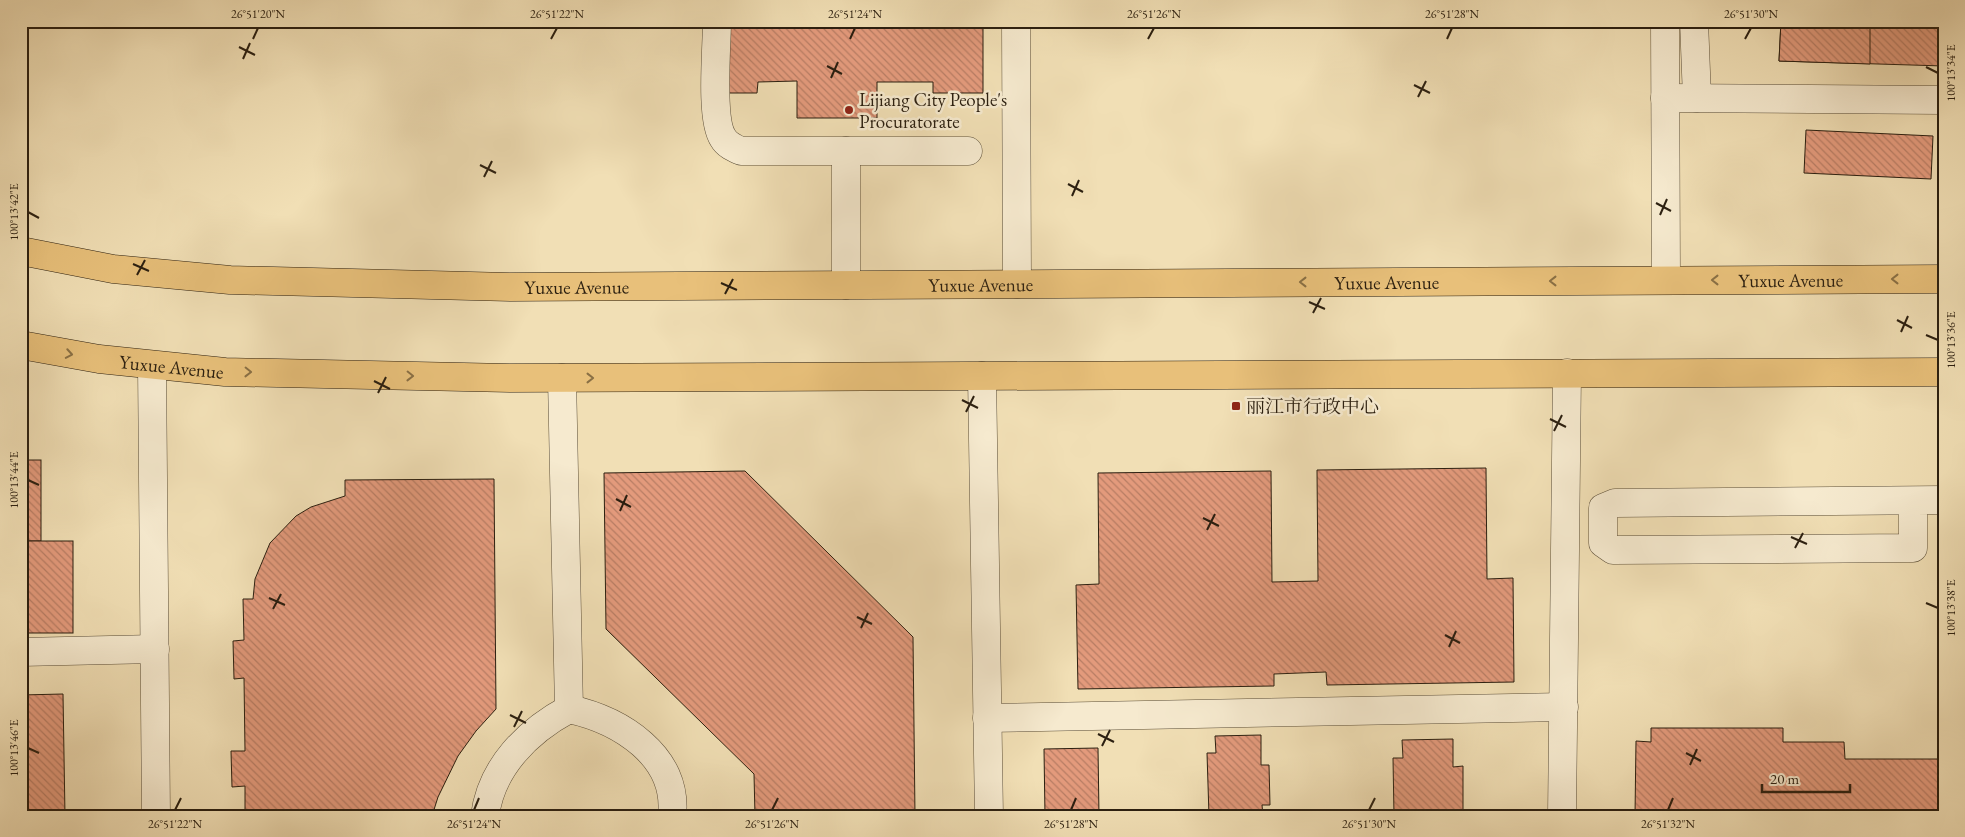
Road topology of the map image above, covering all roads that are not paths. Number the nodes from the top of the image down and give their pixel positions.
1 (717, 21) edge
2 (1016, 21) edge
3 (1665, 21) edge
4 (1694, 21) edge
5 (1665, 98) junction
6 (1697, 98) junction
7 (1942, 100) edge
8 (846, 151) junction
9 (968, 151) dead end
10 (21, 251) edge
11 (1944, 279) edge
12 (1666, 280) junction
13 (1017, 284) junction
14 (846, 285) junction
15 (21, 344) edge
16 (152, 366) junction
17 (1944, 372) edge
18 (1567, 373) junction
19 (982, 376) junction
20 (562, 378) junction
21 (1944, 500) edge
22 (1913, 501) junction
23 (154, 649) junction
24 (21, 652) edge
25 (1564, 707) junction
26 (569, 709) junction
27 (987, 718) junction
28 (156, 816) edge
29 (485, 816) edge
30 (672, 816) edge
31 (988, 816) edge
32 (1562, 816) edge

1 - 8 street
2 - 13 street
3 - 5 street
4 - 6 street
5 - 6 street
5 - 12 street
6 - 7 street
8 - 9 street
8 - 14 street
10 - 14 main road, Yuxue Avenue
11 -> 12 main road, Yuxue Avenue
12 -> 13 main road, Yuxue Avenue
13 - 14 main road, Yuxue Avenue
15 -> 16 main road, Yuxue Avenue
16 -> 20 main road, Yuxue Avenue
16 - 23 street
17 - 18 main road, Yuxue Avenue
18 - 19 main road, Yuxue Avenue
18 - 25 street
20 -> 19 main road, Yuxue Avenue
19 - 27 street
20 - 26 street
21 - 22 street
22 - 22 street
23 - 24 street
23 - 28 street
25 - 27 street
25 - 32 street
26 - 29 street
26 - 30 street
27 - 31 street

